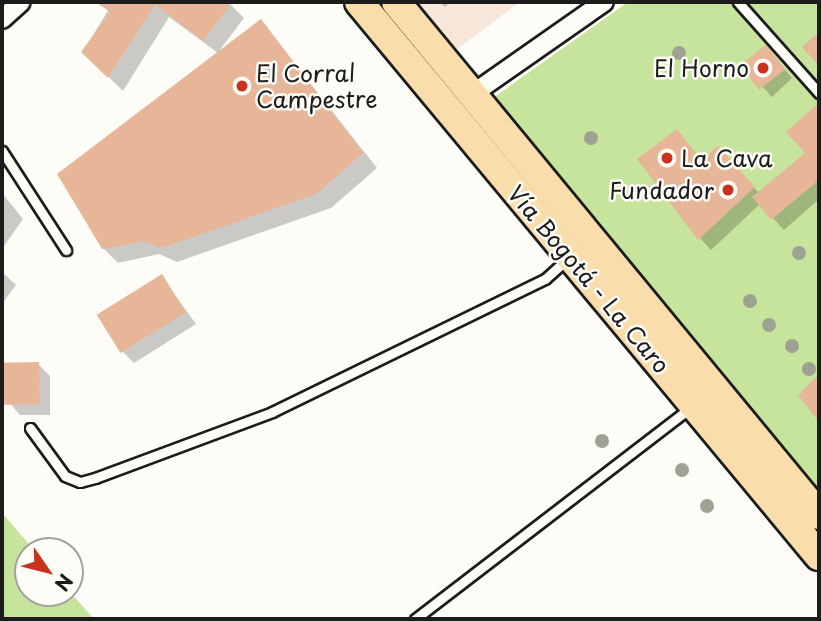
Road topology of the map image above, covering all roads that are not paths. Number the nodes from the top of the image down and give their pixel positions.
1 (21, 2) edge
2 (359, 2) edge
3 (396, 2) edge
4 (604, 2) edge
5 (738, 2) edge
6 (2, 19) edge
7 (819, 93) edge
8 (471, 95) junction
9 (2, 151) edge
10 (66, 250) dead end
11 (570, 256) junction
12 (694, 404) junction
13 (30, 428) dead end
14 (819, 515) edge
15 (819, 555) edge
16 (415, 619) edge

1 - 6 street
2 - 11 main road, Vía Bogotá - La Caro
3 - 8 main road, Vía Bogotá - La Caro
4 - 8 street
5 - 7 lane
8 - 14 main road, Vía Bogotá - La Caro
9 - 10 lane
11 - 12 main road, Vía Bogotá - La Caro
11 - 13 lane
12 - 15 main road, Vía Bogotá - La Caro
12 - 16 lane

